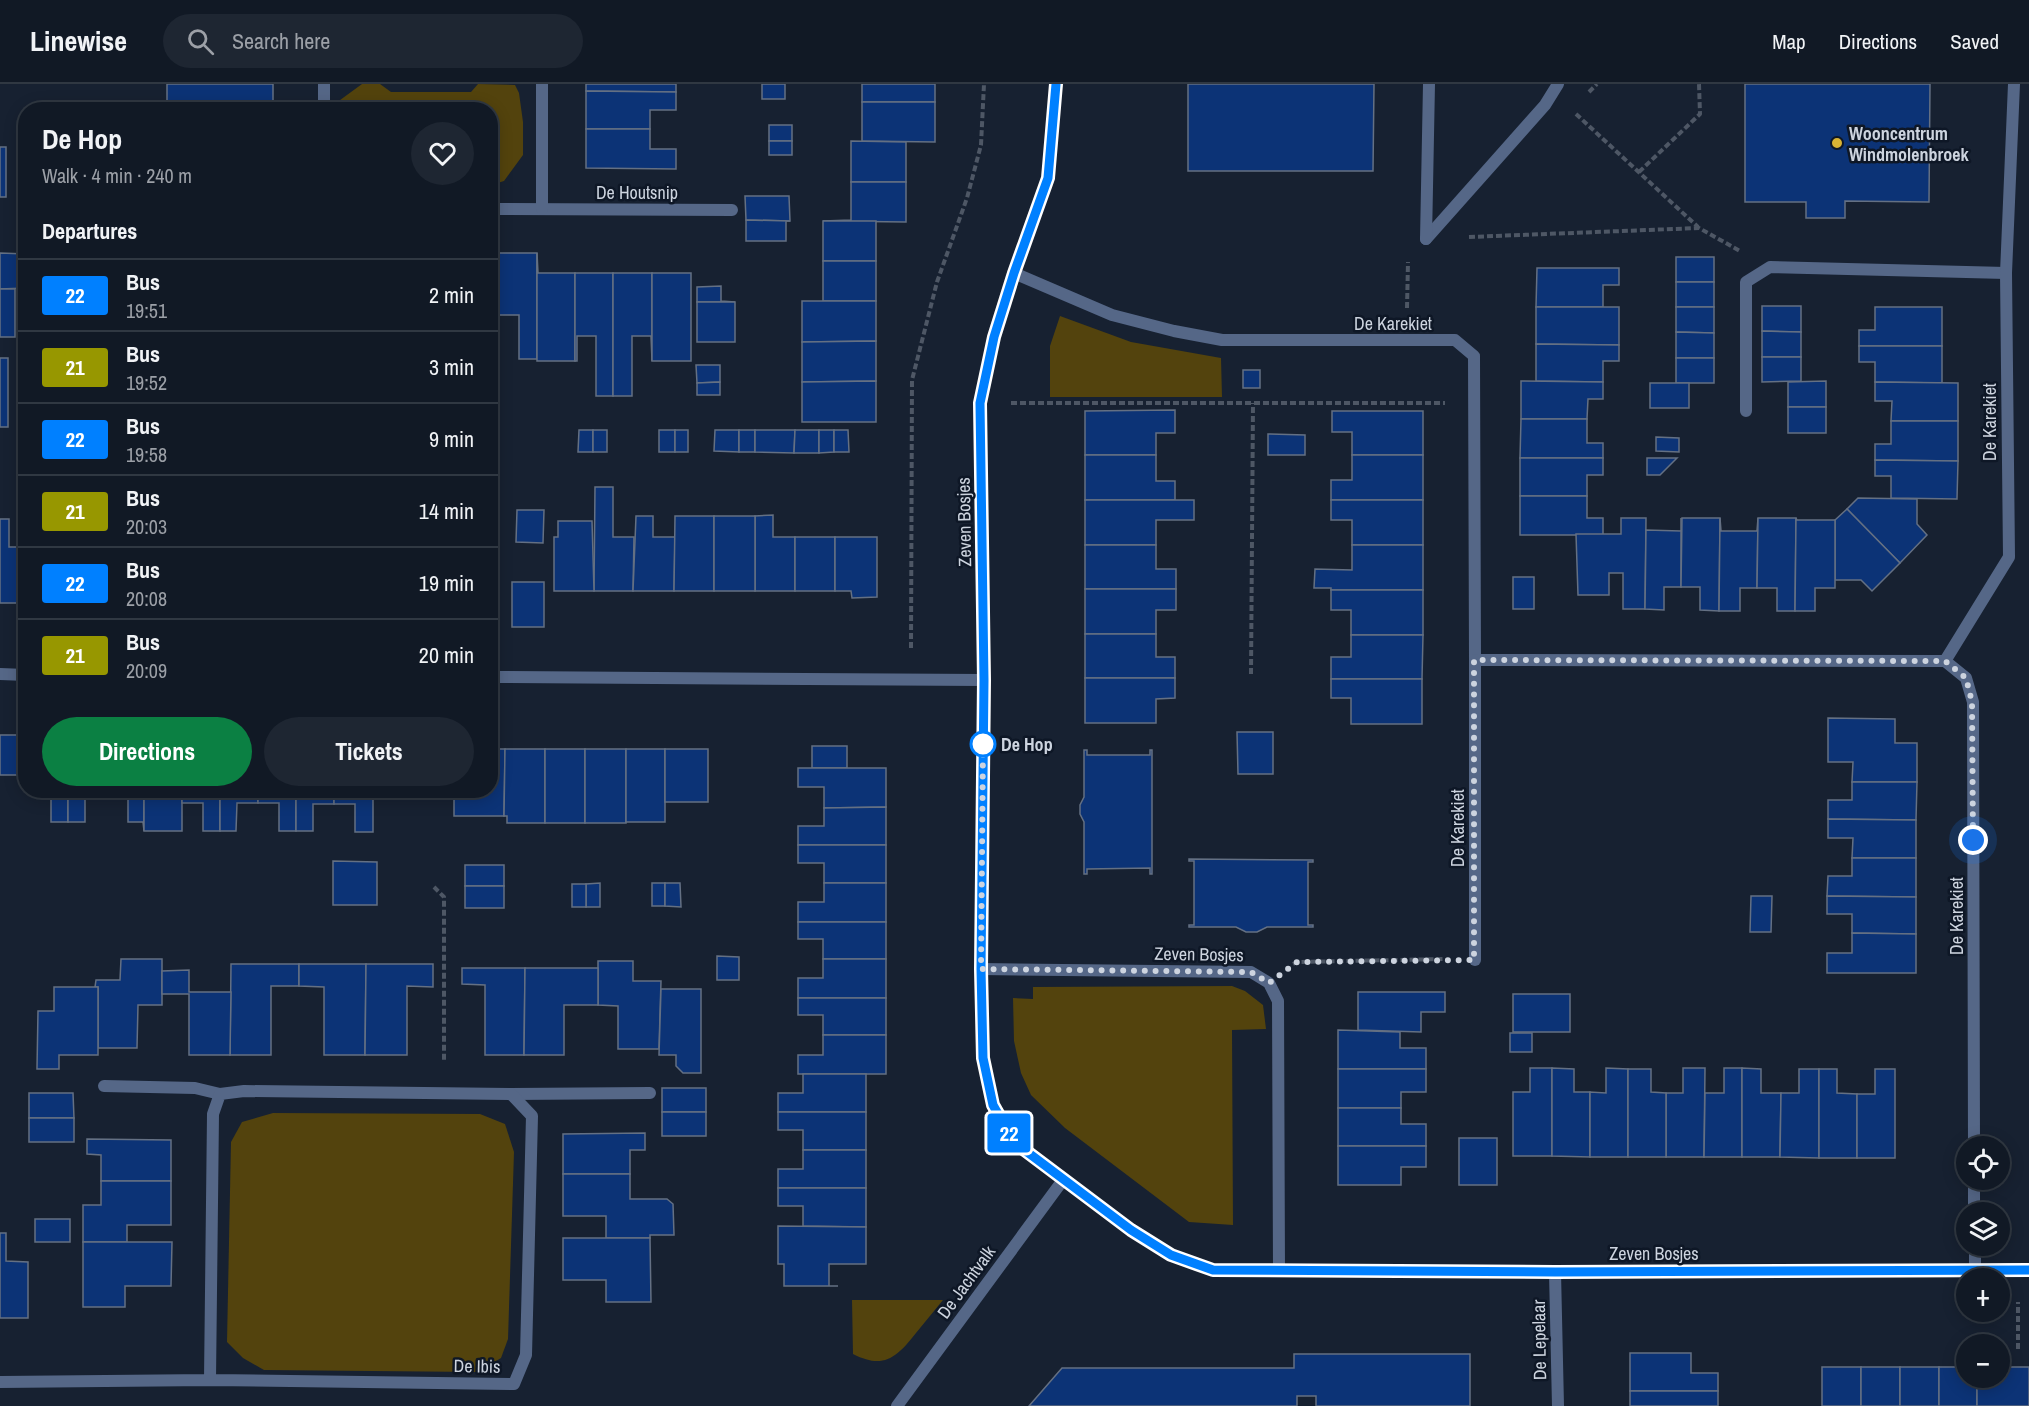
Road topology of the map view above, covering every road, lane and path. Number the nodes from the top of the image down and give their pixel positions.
1 (324, 84) edge
2 (542, 84) edge
3 (984, 84) edge
4 (1056, 84) edge
5 (1429, 84) edge
6 (1699, 84) edge
7 (2014, 84) edge
8 (1555, 88) edge
9 (324, 102) edge
10 (1639, 172) junction
11 (498, 209) edge
12 (542, 209) junction
13 (732, 210) dead end
14 (1699, 228) junction
15 (1426, 239) junction
16 (1770, 267) junction
17 (1014, 273) junction
18 (2006, 273) junction
19 (980, 403) junction
20 (1253, 403) junction
21 (1474, 403) junction
22 (1746, 411) dead end
23 (1474, 660) junction
24 (1945, 661) junction
25 (0, 674) edge
26 (1251, 674) dead end
27 (18, 675) edge
28 (498, 677) edge
29 (910, 679) junction
30 (984, 680) junction
31 (434, 887) dead end
32 (1474, 960) joint
33 (981, 969) junction
34 (1269, 983) junction
35 (104, 1086) dead end
36 (443, 1092) junction
37 (650, 1093) dead end
38 (220, 1094) junction
39 (511, 1094) junction
40 (1974, 1136) edge
41 (1063, 1180) junction
42 (1956, 1269) edge
43 (1278, 1270) junction
44 (2024, 1270) edge
45 (1555, 1272) junction
46 (2018, 1349) dead end
47 (210, 1380) junction
48 (0, 1382) edge
49 (897, 1406) edge
50 (1558, 1406) edge

1 - 9 street
2 - 12 street
3 - 29 path
4 - 17 street, Zeven Bosjes
5 - 15 street
6 - 10 path
7 - 18 street, De Karekiet
8 - 10 path
8 - 15 street
10 - 14 path
11 - 12 street, De Houtsnip
12 - 13 street, De Houtsnip
14 - 15 path
14 - 16 path
16 - 18 street
16 - 22 street
17 - 19 street, Zeven Bosjes
17 - 21 street, De Karekiet
18 - 24 street, De Karekiet
19 - 20 path
19 - 30 street, Zeven Bosjes
20 - 21 path
20 - 26 path
21 - 23 street, De Karekiet
23 - 24 street
23 - 32 street, De Karekiet
24 - 40 street, De Karekiet
25 - 27 street
28 - 29 street
29 - 30 street
30 - 33 street, Zeven Bosjes
31 - 36 path
32 - 34 path
33 - 34 street, Zeven Bosjes
33 - 41 street, Zeven Bosjes
34 - 43 street
35 - 38 street
36 - 38 street
36 - 39 street
37 - 39 street
38 - 47 street
39 - 47 street, De Ibis
41 - 43 street, Zeven Bosjes
41 - 49 street, De Jachtvalk
42 - 45 street, Zeven Bosjes
43 - 45 street, Zeven Bosjes
44 - 46 path
45 - 50 street, De Lepelaar
47 - 48 street, De Ibis

